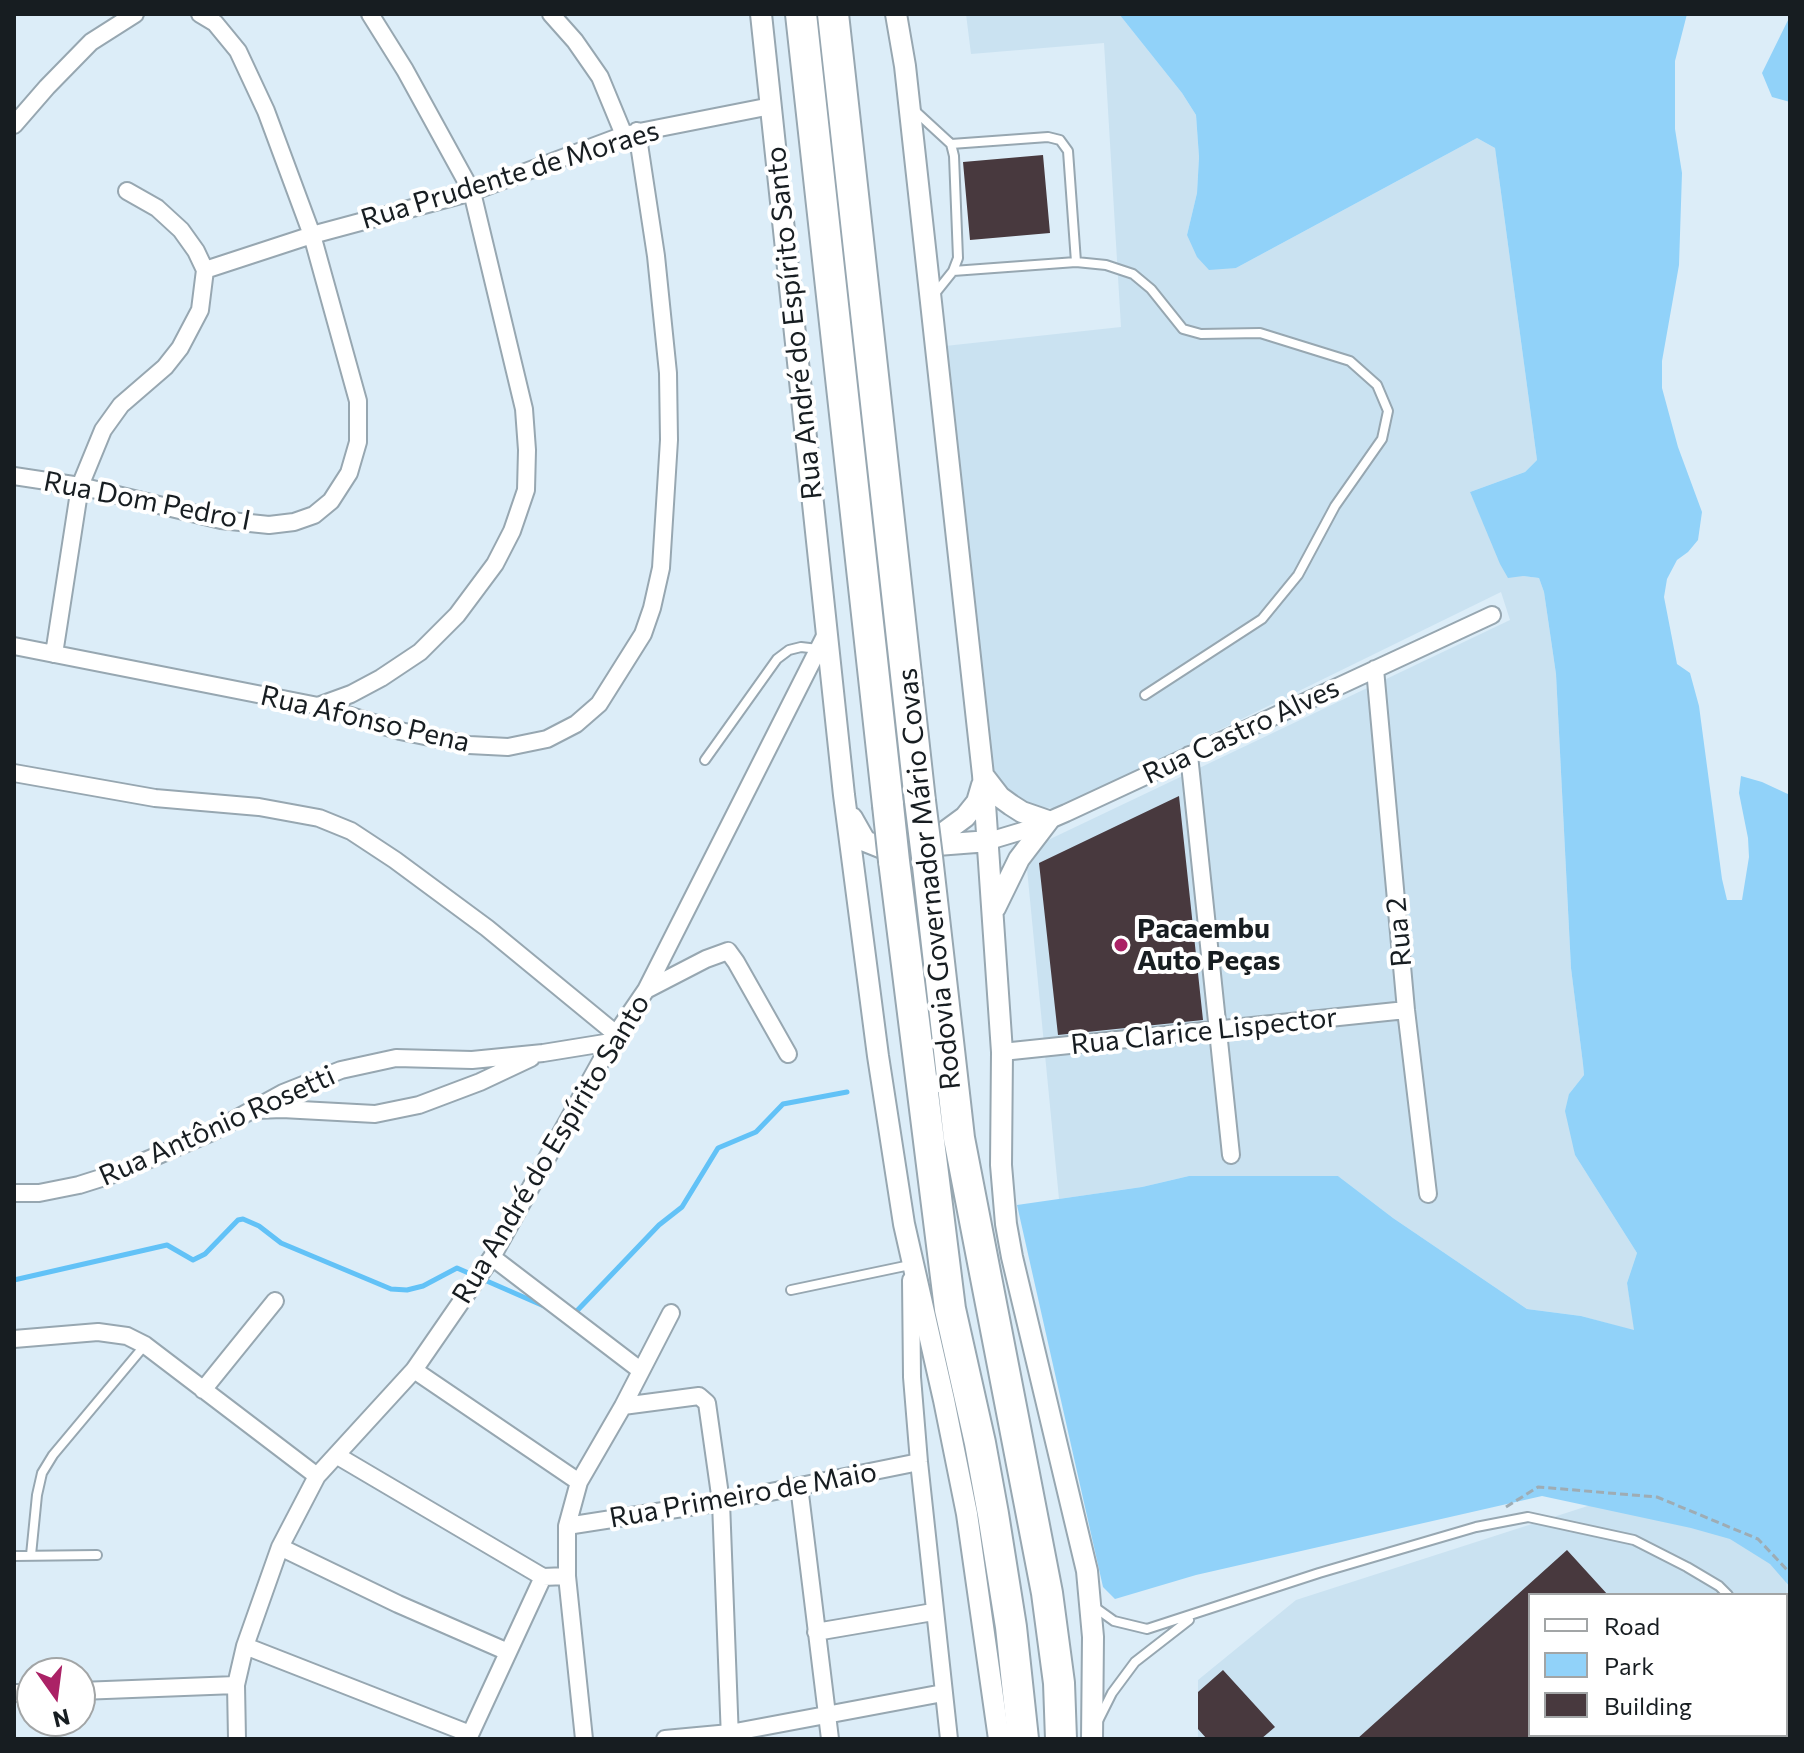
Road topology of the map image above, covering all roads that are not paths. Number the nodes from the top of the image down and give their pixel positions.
1 (135, 14) edge
2 (200, 14) edge
3 (370, 14) edge
4 (551, 14) edge
5 (761, 14) edge
6 (801, 14) edge
7 (833, 14) edge
8 (896, 14) edge
9 (909, 105) junction
10 (771, 106) junction
11 (14, 125) edge
12 (630, 133) junction
13 (951, 144) junction
14 (127, 191) dead end
15 (472, 192) junction
16 (312, 235) junction
17 (1076, 262) junction
18 (205, 270) junction
19 (953, 271) junction
20 (930, 299) junction
21 (14, 476) edge
22 (80, 486) junction
23 (1492, 615) dead end
24 (823, 640) junction
25 (14, 646) edge
26 (54, 654) junction
27 (1375, 669) junction
28 (1145, 695) dead end
29 (318, 706) junction
30 (1189, 755) junction
31 (705, 760) dead end
32 (14, 773) edge
33 (983, 775) junction
34 (844, 795) junction
35 (1048, 821) junction
36 (989, 841) junction
37 (927, 851) junction
38 (993, 914) junction
39 (646, 990) junction
40 (1406, 1010) junction
41 (1218, 1030) junction
42 (613, 1038) junction
43 (1002, 1052) junction
44 (543, 1053) junction
45 (788, 1054) dead end
46 (472, 1060) junction
47 (311, 1082) junction
48 (480, 1082) junction
49 (313, 1110) junction
50 (247, 1111) junction
51 (1231, 1155) dead end
52 (14, 1193) edge
53 (1428, 1194) dead end
54 (492, 1257) junction
55 (910, 1260) junction
56 (791, 1290) dead end
57 (275, 1301) dead end
58 (671, 1313) dead end
59 (14, 1339) edge
60 (145, 1345) junction
61 (414, 1370) junction
62 (640, 1370) junction
63 (203, 1390) junction
64 (623, 1406) junction
65 (336, 1455) junction
66 (919, 1462) junction
67 (317, 1476) junction
68 (579, 1482) junction
69 (799, 1486) junction
70 (721, 1502) junction
71 (567, 1526) junction
72 (280, 1547) junction
73 (31, 1555) junction
74 (97, 1555) dead end
75 (14, 1556) edge
76 (567, 1576) junction
77 (543, 1577) junction
78 (1726, 1593) edge
79 (1091, 1604) junction
80 (1219, 1607) junction
81 (933, 1612) junction
82 (816, 1632) junction
83 (245, 1646) junction
84 (508, 1652) junction
85 (236, 1685) junction
86 (96, 1690) edge
87 (943, 1693) junction
88 (825, 1717) junction
89 (730, 1736) edge
90 (469, 1737) edge
91 (237, 1739) edge
92 (584, 1739) edge
93 (665, 1739) edge
94 (830, 1739) edge
95 (949, 1739) edge
96 (999, 1739) edge
97 (1023, 1739) edge
98 (1061, 1739) edge
99 (1093, 1739) edge

1 - 11 street
2 - 16 street, Rua Dom Pedro I
3 - 15 street
4 - 12 street, Rua Afonso Pena
5 - 10 street, Rua André do Espírito Santo
6 - 97 highway, Rodovia Governador Mário Covas, bridge
7 - 37 highway, Rodovia Governador Mário Covas, bridge
8 - 9 street, Rodovia Governador Mário Covas
9 - 13 lane
9 - 20 street, Rodovia Governador Mário Covas
10 - 12 street, Rua Prudente de Moraes
10 - 24 street, Rua André do Espírito Santo
12 - 15 street, Rua Prudente de Moraes
12 - 29 street, Rua Afonso Pena
13 - 17 lane
13 - 19 lane
14 - 18 street
15 - 16 street, Rua Prudente de Moraes
15 - 29 street
16 - 18 street, Rua Prudente de Moraes
16 - 22 street, Rua Dom Pedro I
17 - 19 lane
17 - 28 lane
18 - 22 street
19 - 20 lane
20 - 33 street, Rodovia Governador Mário Covas
21 - 22 street, Rua Dom Pedro I
22 - 26 street
23 - 27 street, Rua Castro Alves
24 - 31 lane
24 - 34 street, Rua André do Espírito Santo
24 - 39 street, Rua André do Espírito Santo
25 - 26 street, Rua Afonso Pena
26 - 29 street, Rua Afonso Pena
27 - 30 street, Rua Castro Alves
27 - 40 street, Rua 2
30 - 35 street, Rua Castro Alves
30 - 41 street
32 - 42 street
33 - 35 street
33 - 36 street, Rodovia Governador Mário Covas
33 - 37 street
34 - 37 street
34 - 55 street, Rua André do Espírito Santo
35 - 36 street, Rua Castro Alves
35 - 38 street
36 - 37 street
36 - 38 street, Rodovia Governador Mário Covas
37 - 98 highway, Rodovia Governador Mário Covas
38 - 43 street, Rodovia Governador Mário Covas
39 - 42 street, Rua André do Espírito Santo
39 - 45 street
40 - 41 street, Rua Clarice Lispector
40 - 53 street, Rua 2
41 - 43 street, Rua Clarice Lispector
41 - 51 street
42 - 44 street, Rua Antônio Rosetti
42 - 54 street, Rua André do Espírito Santo
43 - 79 street, Rodovia Governador Mário Covas
44 - 46 street, Rua Antônio Rosetti
44 - 48 street
46 - 47 street, Rua Antônio Rosetti
46 - 48 street
47 - 49 street
47 - 50 street, Rua Antônio Rosetti
48 - 49 street
49 - 50 street
50 - 52 street, Rua Antônio Rosetti
54 - 61 street, Rua André do Espírito Santo
54 - 62 street
55 - 56 lane
55 - 66 street, Rua Primeiro de Maio
55 - 96 street, Rua André do Espírito Santo
57 - 63 street
58 - 62 street
59 - 60 street
60 - 63 street
60 - 73 lane
61 - 65 street, Rua André do Espírito Santo
61 - 68 street
62 - 64 street
63 - 67 street
64 - 68 street
64 - 70 street
65 - 67 street, Rua André do Espírito Santo
65 - 77 street
66 - 69 street, Rua Primeiro de Maio
66 - 81 street, Rua Primeiro de Maio
67 - 72 street, Rua André do Espírito Santo
68 - 71 street
69 - 70 street, Rua Primeiro de Maio
69 - 82 street
70 - 71 street, Rua Primeiro de Maio
70 - 89 street
71 - 76 street
72 - 83 street, Rua André do Espírito Santo
72 - 84 street
73 - 74 lane
73 - 75 lane
76 - 77 street
76 - 92 street
77 - 84 street
78 - 80 lane
79 - 80 lane
79 - 99 street, Rodovia Governador Mário Covas
80 - 99 lane
81 - 82 street
81 - 87 street, Rua Primeiro de Maio
82 - 88 street
83 - 85 street, Rua André do Espírito Santo
83 - 90 street
84 - 90 street
85 - 86 street
85 - 91 street, Rua André do Espírito Santo
87 - 88 street
87 - 95 street, Rua Primeiro de Maio
88 - 89 street
88 - 94 street
89 - 93 street

